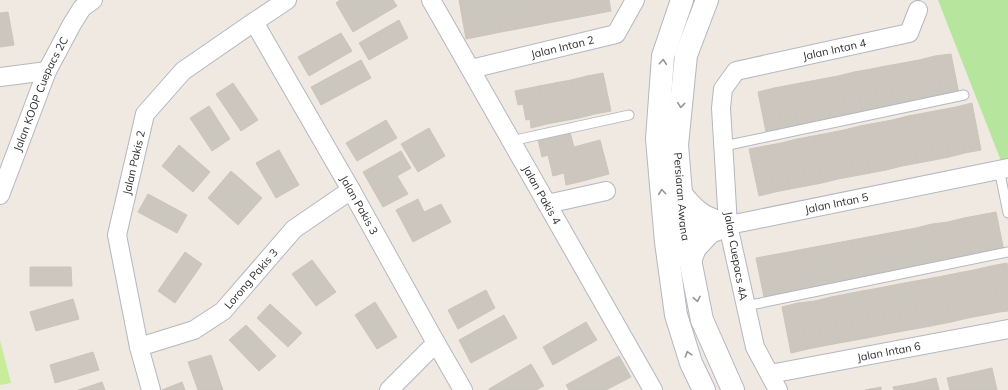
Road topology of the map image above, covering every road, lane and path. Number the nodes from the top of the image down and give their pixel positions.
1 (93, 0) edge
2 (287, 0) edge
3 (431, 0) edge
4 (635, 0) edge
5 (682, 0) edge
6 (707, 0) edge
7 (918, 5) edge
8 (254, 22) junction
9 (470, 70) junction
10 (46, 71) junction
11 (736, 72) joint
12 (0, 77) edge
13 (964, 96) dead end
14 (629, 114) dead end
15 (511, 141) junction
16 (724, 146) junction
17 (1004, 168) edge
18 (351, 190) junction
19 (606, 191) dead end
20 (681, 194) junction
21 (0, 195) edge
22 (547, 204) junction
23 (1008, 213) edge
24 (728, 225) junction
25 (674, 230) junction
26 (1008, 252) edge
27 (690, 261) junction
28 (746, 306) junction
29 (1008, 329) edge
30 (436, 343) junction
31 (139, 347) junction
32 (770, 374) junction
33 (151, 390) edge
34 (389, 390) edge
35 (463, 390) edge
36 (653, 390) edge
37 (704, 390) edge
38 (733, 390) edge
39 (778, 390) edge

1 - 10 street, Jalan KOOP Cuepacs 2C
2 - 8 street, Jalan Pakis 2
3 - 9 street, Jalan Pakis 4
4 - 9 street, Jalan Intan 2
25 -> 5 street, Persiaran Awana
6 -> 20 street, Persiaran Awana
7 - 11 street, Jalan Intan 4
8 - 18 street, Jalan Pakis 3
8 - 31 street, Jalan Pakis 2
9 - 15 street, Jalan Pakis 4
10 - 12 street
10 - 21 street, Jalan KOOP Cuepacs 2C
11 - 16 street, Jalan Cuepacs 4A
13 - 16 lane
14 - 15 lane
15 - 22 street, Jalan Pakis 4
16 - 24 street, Jalan Cuepacs 4A
17 - 23 lane
17 - 24 street, Jalan Intan 5
18 - 30 street, Jalan Pakis 3
18 - 31 street, Lorong Pakis 3
19 - 22 street
20 - 24 street
20 - 25 street, Persiaran Awana
22 - 36 street, Jalan Pakis 4
24 - 25 street, Jalan Intan 5
24 - 27 street
24 - 28 street, Jalan Cuepacs 4A
25 - 27 street, Persiaran Awana
37 -> 25 street, Persiaran Awana
26 - 28 lane
27 -> 38 street, Persiaran Awana
28 - 32 street, Jalan Cuepacs 4A
29 - 32 street, Jalan Intan 6
30 - 34 street
30 - 35 street, Jalan Pakis 3
31 - 33 street, Jalan Pakis 2
32 - 39 street, Jalan Cuepacs 4A

